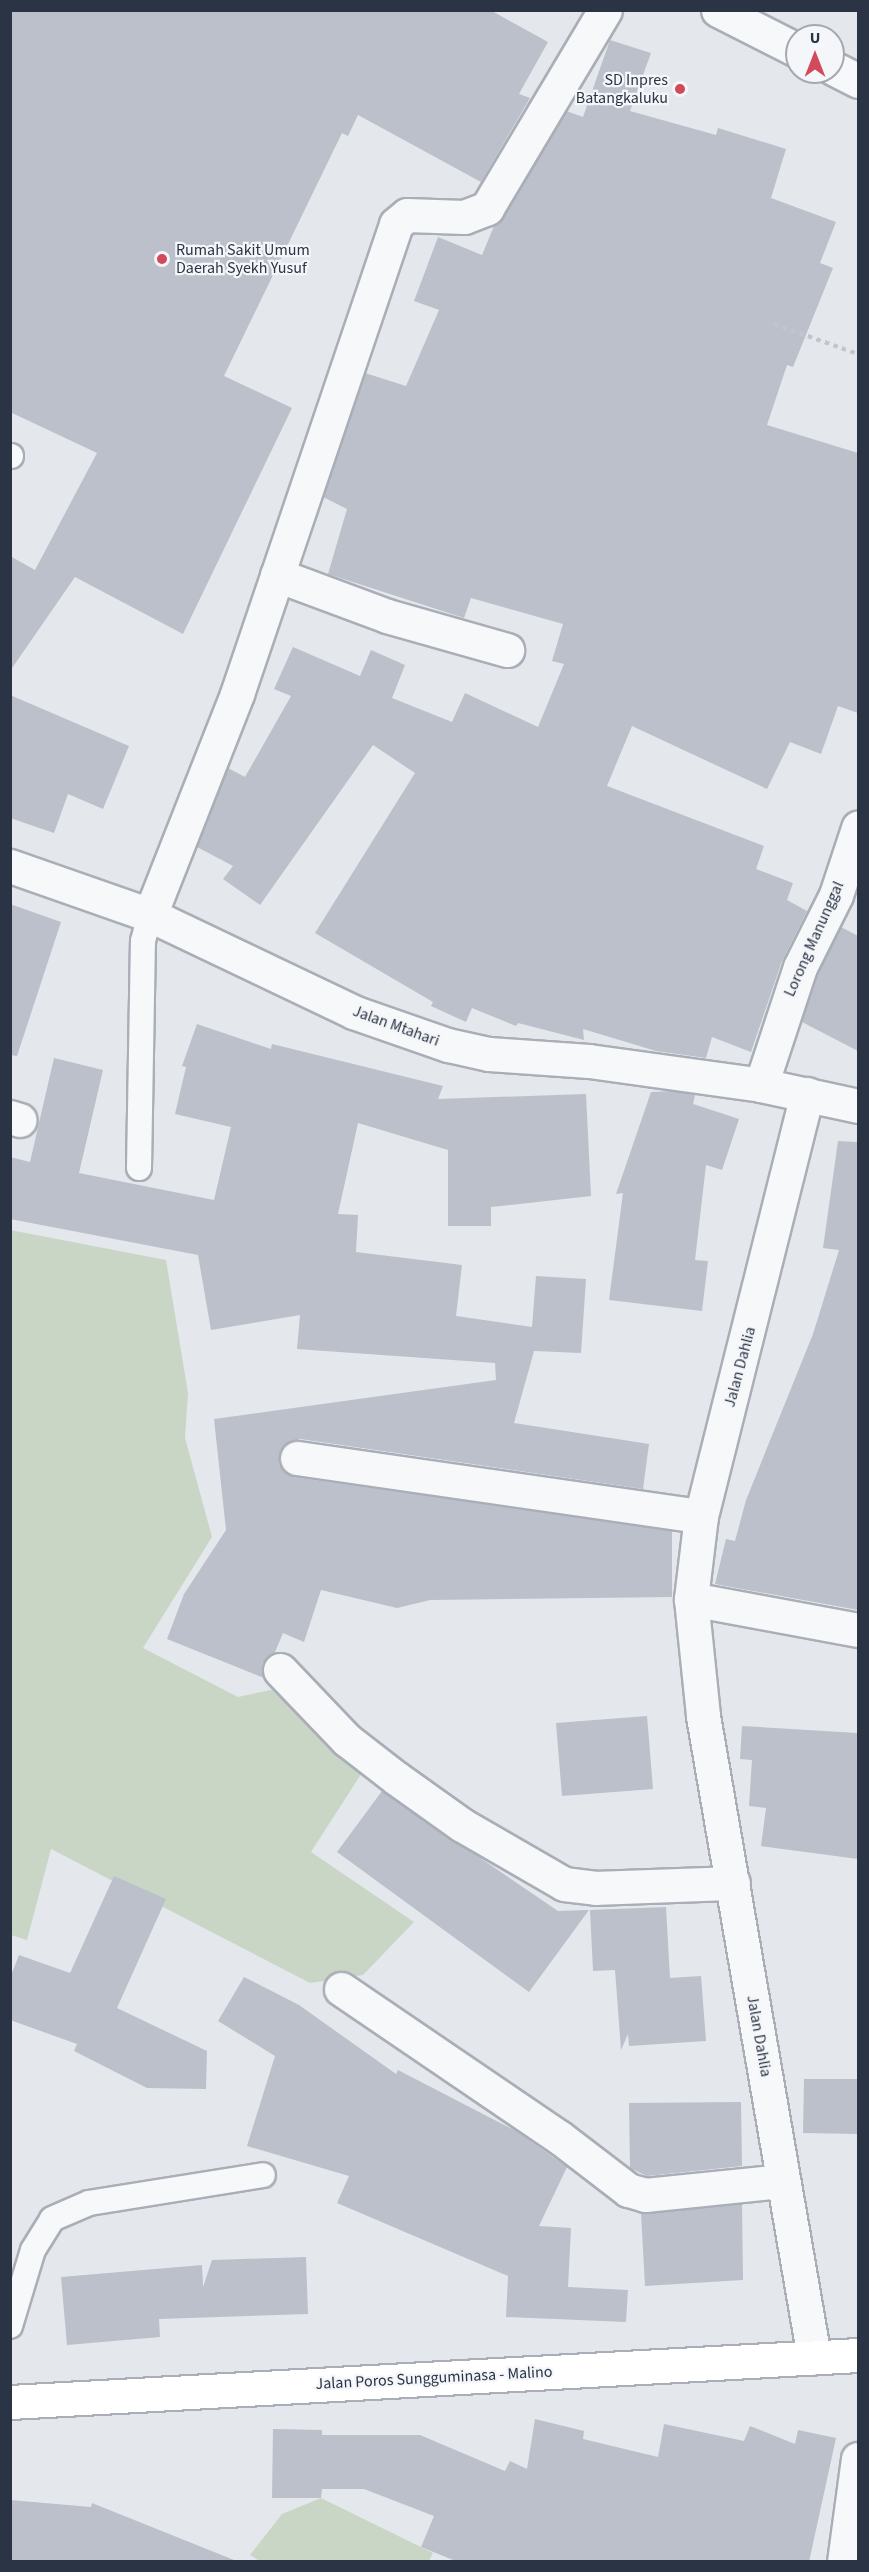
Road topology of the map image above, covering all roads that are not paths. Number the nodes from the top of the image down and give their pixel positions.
1 (605, 10) edge
2 (718, 10) edge
3 (785, 44) edge
4 (277, 575) junction
5 (507, 650) dead end
6 (858, 828) edge
7 (10, 866) edge
8 (150, 915) junction
9 (761, 1085) junction
10 (807, 1094) junction
11 (858, 1106) edge
12 (139, 1168) dead end
13 (297, 1458) dead end
14 (701, 1516) junction
15 (691, 1599) junction
16 (858, 1630) edge
17 (280, 1670) dead end
18 (733, 1883) junction
19 (341, 1989) dead end
20 (263, 2175) dead end
21 (783, 2181) junction
22 (10, 2326) edge
23 (858, 2355) edge
24 (814, 2357) junction
25 (10, 2402) edge
26 (858, 2459) edge
27 (844, 2562) edge

1 - 4 street
2 - 3 street
4 - 5 street
4 - 8 street
6 - 9 street, Lorong Manunggal
7 - 8 street, Jalan Mtahari
8 - 9 street, Jalan Mtahari
8 - 12 lane
9 - 10 street, Jalan Mtahari
10 - 11 street
10 - 14 street, Jalan Dahlia
13 - 14 street
14 - 15 street, Jalan Dahlia
15 - 16 street
15 - 18 street, Jalan Dahlia
17 - 18 street
18 - 21 street, Jalan Dahlia
19 - 21 street
20 - 22 lane
21 - 24 street, Jalan Dahlia
23 - 24 main road, Jalan Poros Sungguminasa - Malino
24 - 25 main road, Jalan Poros Sungguminasa - Malino
26 - 27 street

